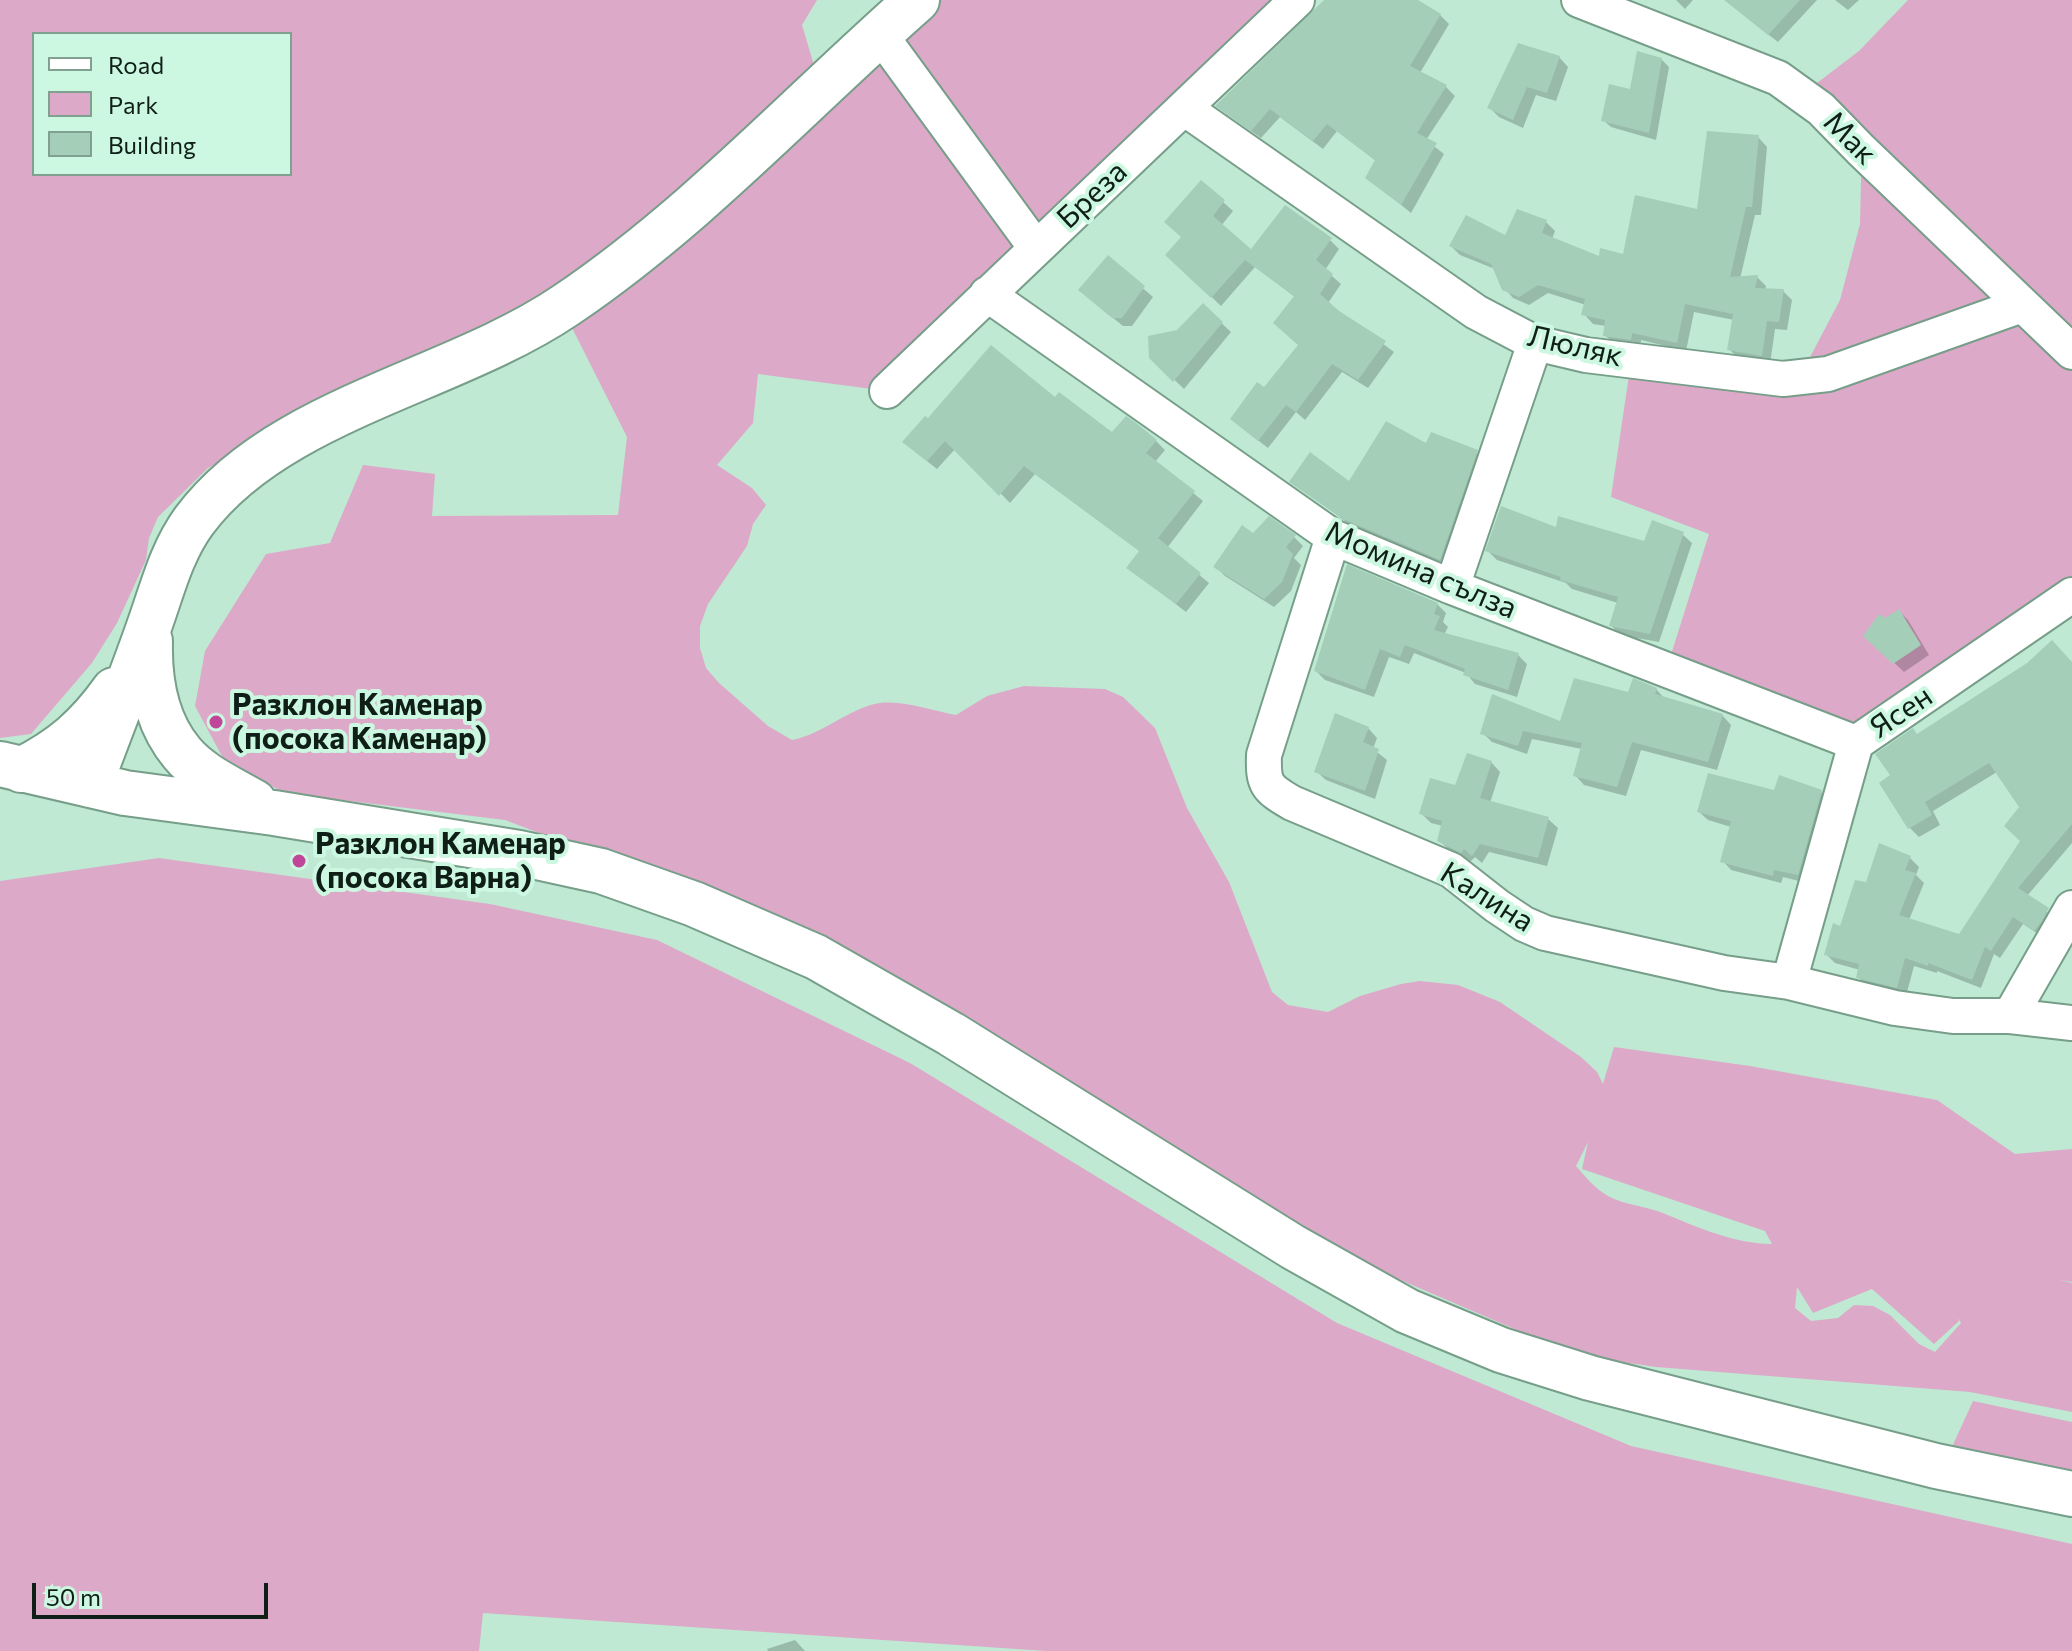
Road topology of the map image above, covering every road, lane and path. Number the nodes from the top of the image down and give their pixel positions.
1 (917, 0) edge
2 (1297, 0) edge
3 (1579, 0) edge
4 (879, 33) junction
5 (1184, 108) junction
6 (1036, 248) junction
7 (987, 294) junction
8 (2022, 305) junction
9 (1535, 343) junction
10 (2072, 352) edge
11 (887, 391) dead end
12 (1333, 537) junction
13 (1452, 587) junction
14 (2072, 595) edge
15 (151, 621) junction
16 (1856, 743) junction
17 (10, 767) edge
18 (90, 785) junction
19 (274, 813) junction
20 (2072, 908) edge
21 (1789, 982) junction
22 (2010, 1016) junction
23 (2072, 1023) edge
24 (2072, 1494) edge

1 - 4 street
2 - 5 street, Бреза
3 - 8 street, Мак
4 - 6 street
4 - 15 street
5 - 6 street, Бреза
5 - 9 street, Люляк
6 - 7 street, Бреза
7 - 11 street, Бреза
7 - 12 street, Момина сълза
8 - 9 street, Люляк
8 - 10 street, Мак
9 - 13 street
12 - 13 street, Момина сълза
12 - 21 street, Калина
13 - 16 street, Момина сълза
14 - 16 street, Ясен
15 - 17 street
15 - 18 street
15 - 19 street
16 - 21 street, Ясен
17 - 18 street
18 - 19 street
19 - 24 street
20 - 22 street
21 - 22 street, Калина
22 - 23 street, Калина

